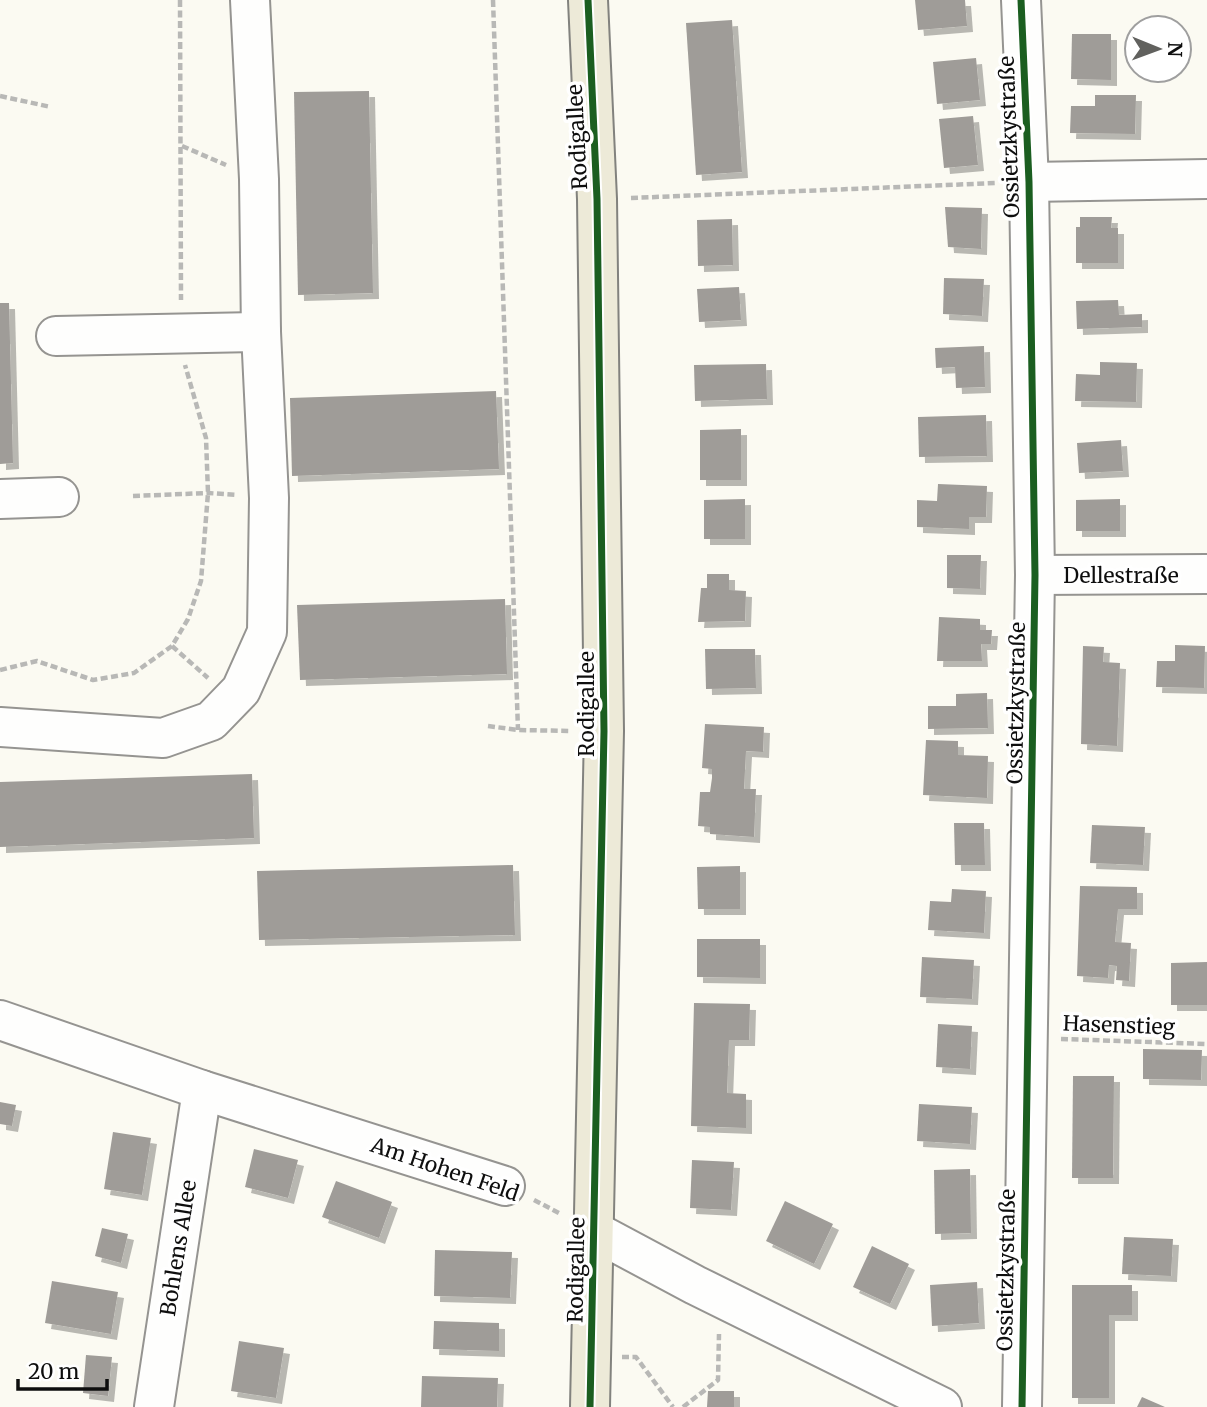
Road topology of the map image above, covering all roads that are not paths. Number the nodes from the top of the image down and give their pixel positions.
1 (250, 0) edge
2 (588, 0) edge
3 (1021, 0) edge
4 (1207, 179) edge
5 (1028, 182) junction
6 (261, 332) junction
7 (57, 335) dead end
8 (59, 498) dead end
9 (0, 499) edge
10 (1035, 575) junction
11 (1207, 575) edge
12 (0, 727) edge
13 (0, 1020) edge
14 (202, 1090) junction
15 (505, 1186) road end
16 (594, 1231) junction
17 (154, 1407) edge
18 (590, 1407) edge
19 (942, 1407) edge
20 (1022, 1407) edge

1 - 6 street
2 - 16 main road, Rodigallee
3 - 5 street, Ossietzkystraße
4 - 5 street
5 - 10 street, Ossietzkystraße
6 - 7 street
6 - 12 street
8 - 9 street
10 - 11 street, Dellestraße
10 - 20 street, Ossietzkystraße
13 - 14 street, Am Hohen Feld
14 - 15 street, Am Hohen Feld
14 - 17 street, Bohlens Allee
16 - 18 main road, Rodigallee
16 - 19 street

